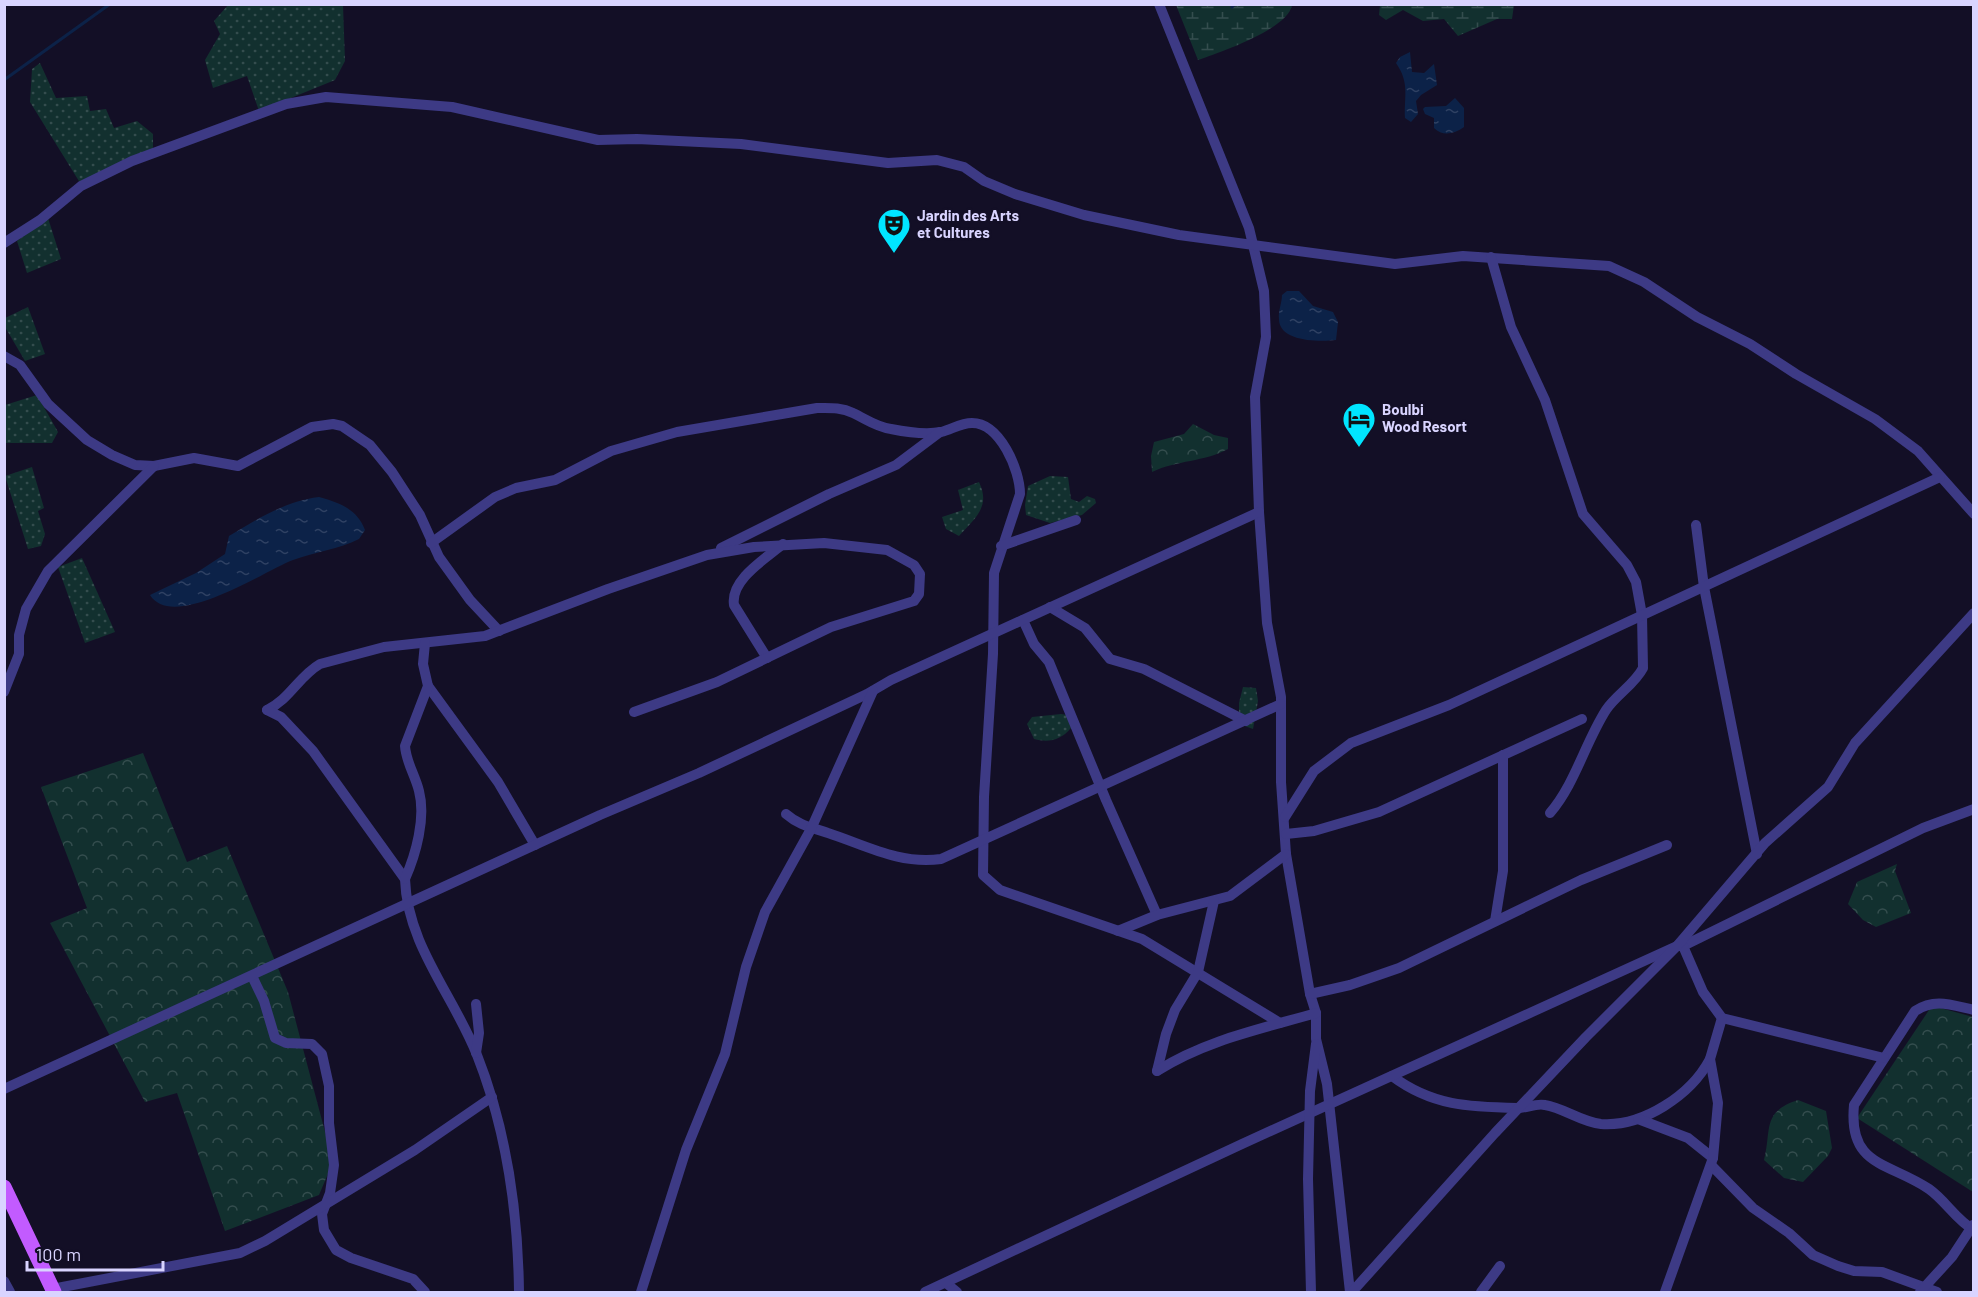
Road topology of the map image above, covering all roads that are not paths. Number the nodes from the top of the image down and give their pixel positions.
1 (1159, 4) edge
2 (4, 243) edge
3 (1255, 245) junction
4 (1491, 257) junction
5 (4, 356) edge
6 (940, 432) junction
7 (154, 466) junction
8 (1940, 477) junction
9 (1259, 512) junction
10 (1974, 514) edge
11 (1076, 520) dead end
12 (1696, 525) dead end
13 (431, 543) junction
14 (783, 544) junction
15 (1001, 546) junction
16 (707, 555) junction
17 (1704, 587) junction
18 (1050, 607) junction
19 (1974, 613) edge
20 (1642, 615) junction
21 (1023, 620) junction
22 (499, 631) junction
23 (994, 633) junction
24 (425, 643) junction
25 (767, 658) junction
26 (428, 686) junction
27 (873, 691) junction
28 (4, 692) edge
29 (1281, 704) junction
30 (634, 712) dead end
31 (1582, 719) dead end
32 (1246, 721) junction
33 (1503, 755) junction
34 (1100, 786) junction
35 (1974, 808) edge
36 (1550, 813) dead end
37 (786, 814) dead end
38 (1285, 818) junction
39 (811, 830) junction
40 (1286, 834) junction
41 (982, 841) junction
42 (1667, 844) dead end
43 (535, 845) junction
44 (1286, 854) junction
45 (1757, 854) junction
46 (405, 879) junction
47 (1214, 901) junction
48 (408, 904) junction
49 (1158, 915) junction
50 (1495, 921) junction
51 (1118, 931) junction
52 (1680, 946) junction
53 (1198, 972) junction
54 (252, 976) junction
55 (1310, 994) junction
56 (477, 1004) dead end
57 (1974, 1010) edge
58 (1316, 1014) junction
59 (1722, 1018) junction
60 (1280, 1023) junction
61 (1317, 1040) junction
62 (476, 1053) junction
63 (1884, 1058) junction
64 (1710, 1059) junction
65 (1392, 1076) junction
66 (4, 1089) edge
67 (492, 1097) junction
68 (1330, 1104) junction
69 (1521, 1108) junction
70 (1311, 1113) junction
71 (1638, 1119) junction
72 (1712, 1162) junction
73 (4, 1187) edge
74 (325, 1205) junction
75 (1973, 1227) edge
76 (1500, 1266) dead end
77 (4, 1281) edge
78 (946, 1282) junction
79 (53, 1291) edge
80 (1921, 1291) edge
81 (10, 1293) edge
82 (425, 1293) edge
83 (519, 1293) edge
84 (641, 1293) edge
85 (925, 1293) edge
86 (957, 1293) edge
87 (1311, 1293) edge
88 (1351, 1293) edge
89 (1481, 1293) edge
90 (1665, 1293) edge
91 (1937, 1293) edge

1 - 3 street
2 - 3 street
3 - 4 street
3 - 9 street
4 - 8 street
4 - 20 street
5 - 7 street
6 - 13 street
6 - 15 street
6 - 16 street
7 - 13 street
7 - 28 street
8 - 10 street
8 - 17 street
9 - 18 street
9 - 29 street
11 - 15 street
12 - 17 street
13 - 22 street
14 - 16 street
14 - 25 street
14 - 25 street
15 - 23 street
16 - 22 street
17 - 20 street
17 - 45 street
18 - 21 street
18 - 32 street
19 - 45 street
20 - 36 street
20 - 38 street
21 - 23 street
21 - 34 street
22 - 24 street
23 - 27 street
23 - 41 street
24 - 26 street
24 - 46 street
25 - 30 street
26 - 43 street
26 - 46 street
27 - 39 street
27 - 43 street
29 - 32 street
29 - 38 street
31 - 33 street
32 - 34 street
33 - 40 street
33 - 50 street
34 - 41 street
34 - 49 street
35 - 52 street
37 - 39 street
38 - 40 street
39 - 41 street
39 - 84 street
40 - 44 street
41 - 51 street
42 - 50 street
43 - 48 street
44 - 47 street
44 - 55 street
45 - 52 street
46 - 48 street
47 - 49 street
47 - 53 street
48 - 54 street
48 - 62 street
49 - 51 street
50 - 55 street
51 - 53 street
52 - 59 street
52 - 65 street
52 - 69 street
53 - 60 street
53 - 60 street
54 - 66 street
54 - 74 street
55 - 58 street
56 - 62 street
57 - 63 street
58 - 60 street
58 - 61 street
59 - 63 street
59 - 64 street
61 - 68 street
61 - 70 street
62 - 67 street
63 - 75 street
64 - 71 street
64 - 72 street
65 - 68 street
65 - 69 street
67 - 74 street
67 - 83 street
68 - 70 street
68 - 88 street
69 - 71 street
69 - 88 street
70 - 78 street
70 - 87 street
71 - 72 street
72 - 80 street
72 - 90 street
73 - 79 main road
74 - 79 street
74 - 82 street
75 - 80 street
76 - 89 street
77 - 81 street
78 - 85 street
78 - 86 street
80 - 91 street

